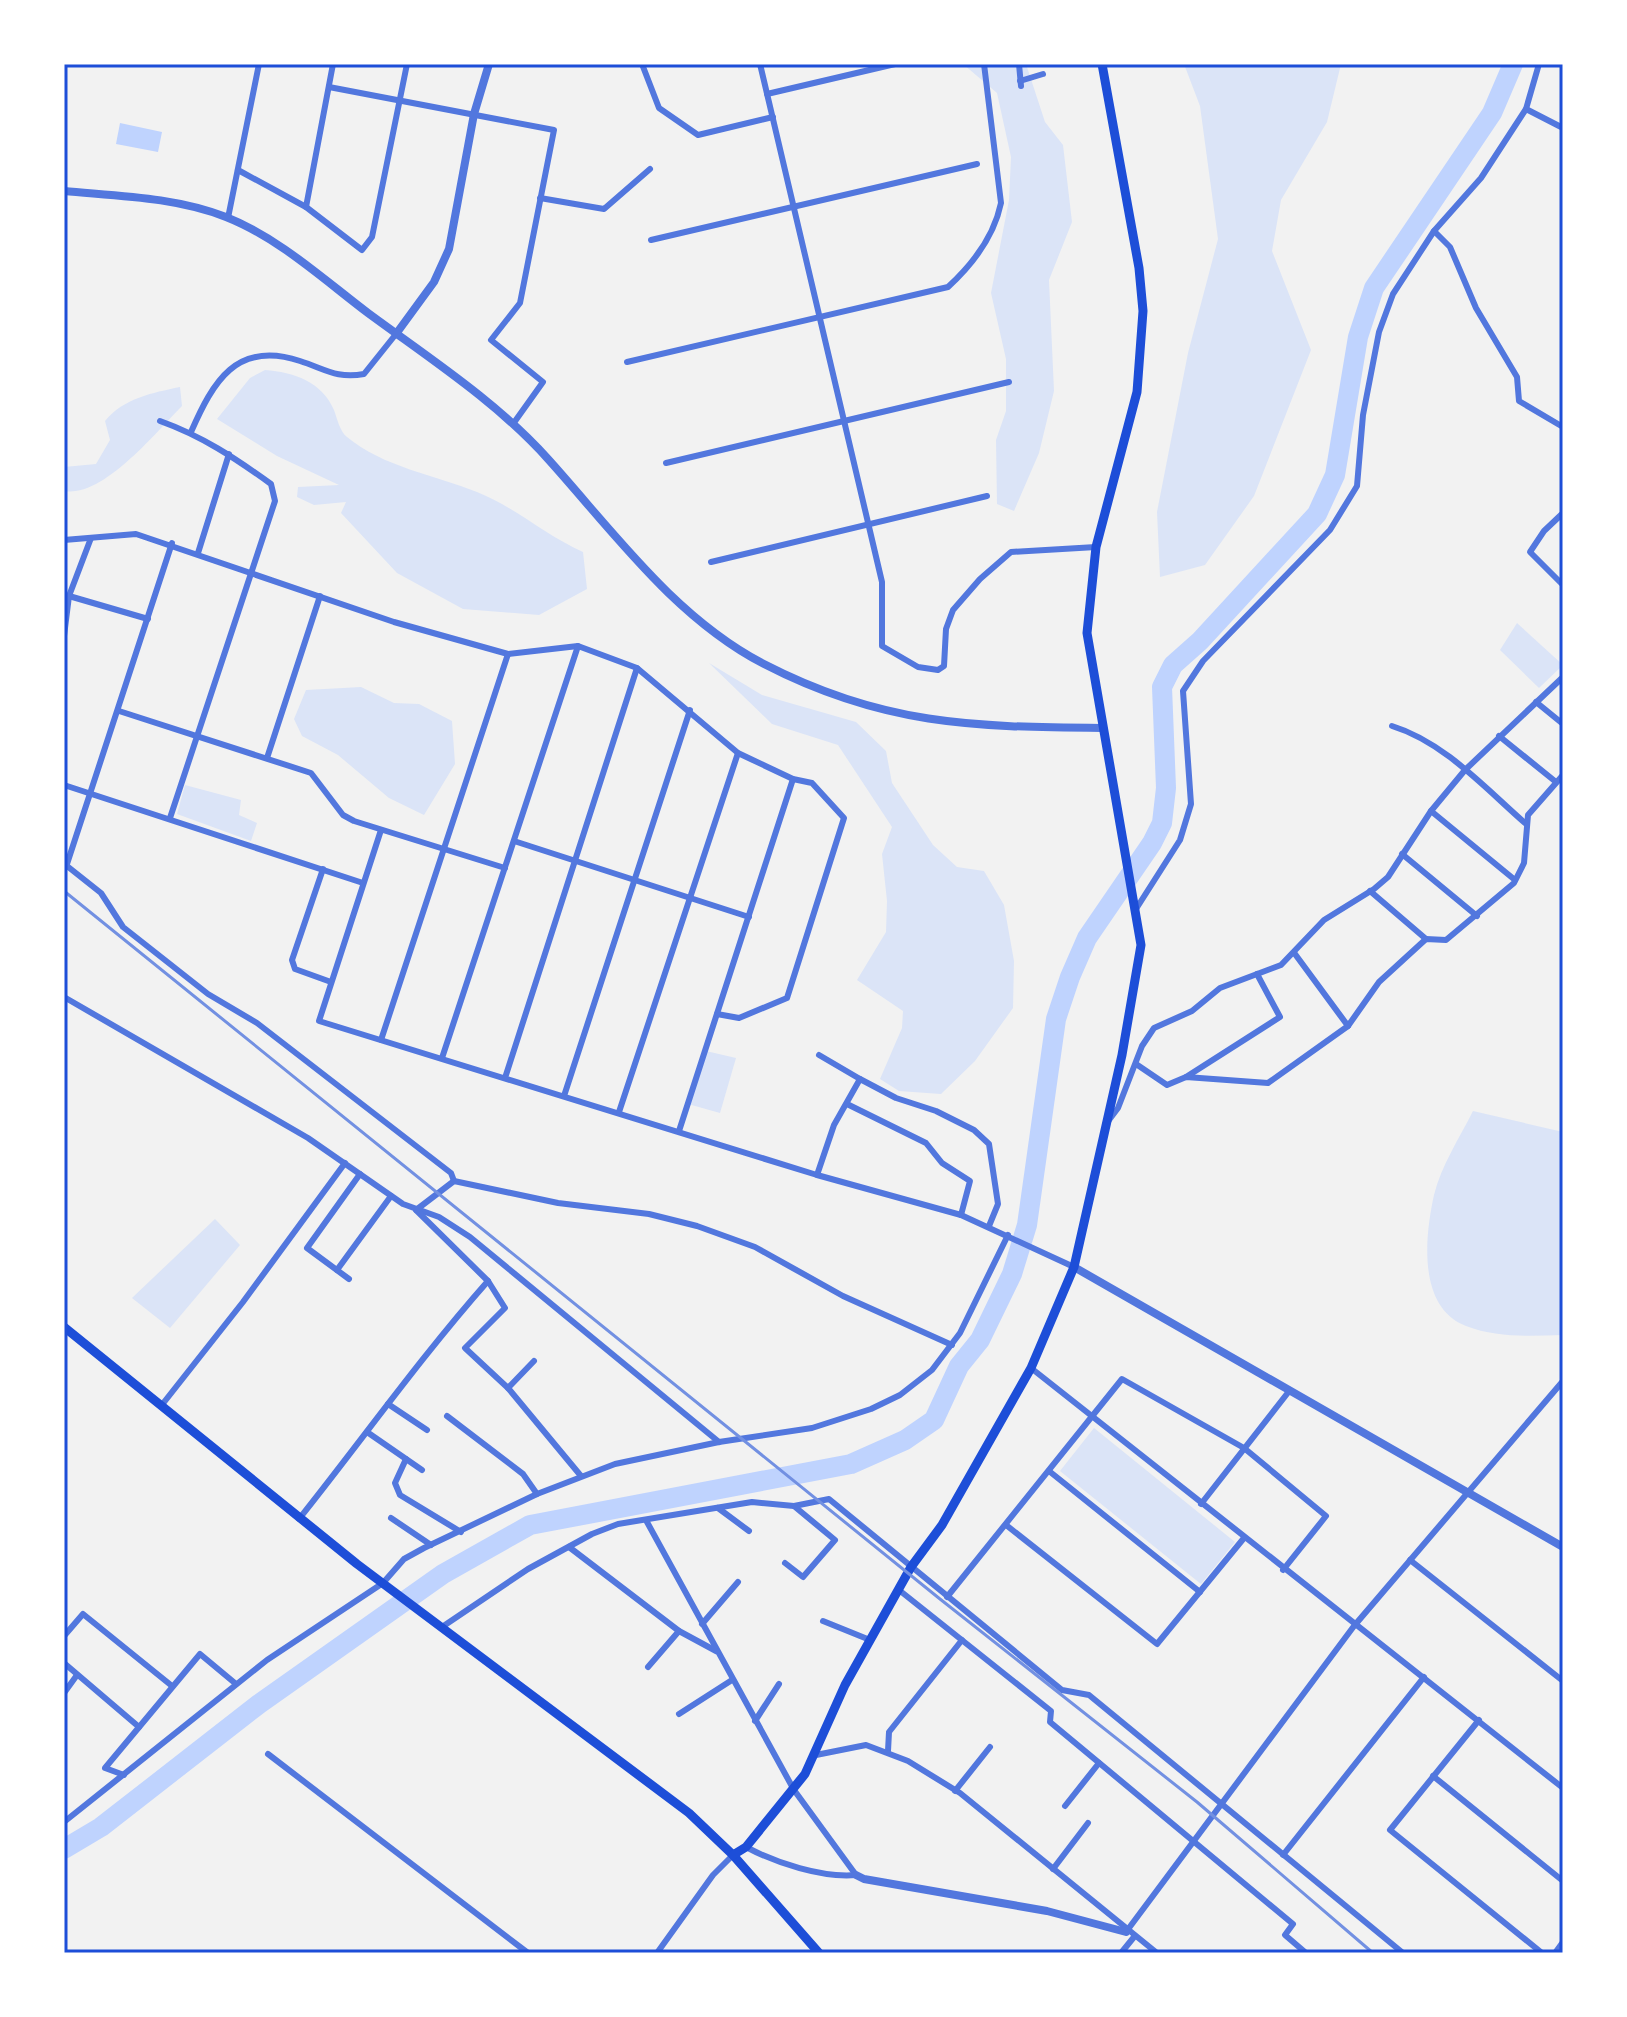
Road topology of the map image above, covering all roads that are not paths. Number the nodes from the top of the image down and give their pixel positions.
1 (259, 64) edge
2 (333, 64) edge
3 (407, 64) edge
4 (489, 64) edge
5 (642, 64) edge
6 (760, 64) edge
7 (895, 64) edge
8 (984, 64) edge
9 (1019, 64) edge
10 (1102, 64) edge
11 (1539, 64) edge
12 (1043, 74) dead end
13 (329, 87) junction
14 (767, 94) junction
15 (400, 101) junction
16 (1526, 109) junction
17 (474, 114) junction
18 (773, 117) junction
19 (1563, 128) edge
20 (977, 164) dead end
21 (650, 169) dead end
22 (238, 170) junction
23 (64, 191) edge
24 (540, 198) junction
25 (306, 207) junction
26 (794, 209) junction
27 (228, 218) junction
28 (1434, 231) junction
29 (651, 240) dead end
30 (821, 316) junction
31 (396, 334) junction
32 (627, 362) dead end
33 (1009, 382) dead end
34 (160, 421) dead end
35 (844, 421) junction
36 (513, 424) junction
37 (1563, 427) edge
38 (191, 432) junction
39 (229, 454) junction
40 (666, 463) dead end
41 (987, 496) dead end
42 (1563, 513) edge
43 (869, 526) junction
44 (91, 538) junction
45 (64, 540) edge
46 (172, 543) junction
47 (1096, 547) junction
48 (198, 553) junction
49 (711, 562) dead end
50 (250, 571) junction
51 (1563, 585) edge
52 (69, 596) junction
53 (320, 596) junction
54 (148, 619) junction
55 (64, 636) edge
56 (578, 646) junction
57 (508, 654) junction
58 (637, 668) junction
59 (1563, 677) edge
60 (1536, 702) junction
61 (690, 710) junction
62 (119, 711) junction
63 (1563, 724) edge
64 (1392, 726) dead end
65 (1102, 728) junction
66 (197, 736) junction
67 (1499, 736) junction
68 (738, 753) junction
69 (267, 758) junction
70 (1465, 770) junction
71 (1563, 775) edge
72 (793, 779) junction
73 (1556, 782) junction
74 (64, 785) edge
75 (90, 791) junction
76 (1431, 811) junction
77 (170, 818) junction
78 (1525, 823) junction
79 (381, 830) junction
80 (514, 841) junction
81 (444, 849) junction
82 (1402, 854) junction
83 (575, 861) junction
84 (65, 868) edge
85 (505, 868) junction
86 (323, 869) junction
87 (635, 880) junction
88 (1515, 880) junction
89 (363, 883) junction
90 (1370, 891) junction
91 (690, 898) junction
92 (1136, 909) junction
93 (1477, 916) junction
94 (749, 917) junction
95 (1426, 939) junction
96 (1295, 954) junction
97 (1257, 974) junction
98 (331, 982) junction
99 (64, 997) edge
100 (717, 1014) junction
101 (1348, 1026) junction
102 (381, 1040) junction
103 (819, 1055) dead end
104 (442, 1058) junction
105 (1136, 1064) junction
106 (1186, 1077) junction
107 (505, 1078) junction
108 (860, 1079) junction
109 (564, 1096) junction
110 (847, 1104) junction
111 (619, 1112) junction
112 (1109, 1120) junction
113 (679, 1131) junction
114 (345, 1163) junction
115 (360, 1174) junction
116 (817, 1175) junction
117 (454, 1181) junction
118 (391, 1196) junction
119 (416, 1210) junction
120 (961, 1215) junction
121 (989, 1226) junction
122 (1008, 1235) junction
123 (1074, 1267) junction
124 (337, 1270) junction
125 (349, 1279) dead end
126 (488, 1281) junction
127 (64, 1327) edge
128 (952, 1345) junction
129 (534, 1361) dead end
130 (1031, 1368) junction
131 (1563, 1381) edge
132 (508, 1388) junction
133 (1291, 1389) junction
134 (388, 1404) junction
135 (161, 1406) junction
136 (447, 1416) dead end
137 (1092, 1416) junction
138 (427, 1430) dead end
139 (367, 1432) junction
140 (719, 1442) junction
141 (1244, 1448) junction
142 (406, 1459) junction
143 (422, 1470) dead end
144 (1049, 1471) junction
145 (581, 1476) junction
146 (1467, 1490) junction
147 (537, 1494) junction
148 (1201, 1504) junction
149 (794, 1506) junction
150 (718, 1508) junction
151 (391, 1518) dead end
152 (299, 1519) junction
153 (647, 1522) junction
154 (1006, 1525) junction
155 (749, 1531) dead end
156 (461, 1532) junction
157 (1244, 1538) junction
158 (431, 1545) junction
159 (569, 1547) junction
160 (1563, 1547) edge
161 (1410, 1560) junction
162 (785, 1563) dead end
163 (911, 1567) junction
164 (1283, 1570) junction
165 (738, 1582) dead end
166 (383, 1583) junction
167 (899, 1590) junction
168 (1200, 1592) junction
169 (947, 1597) junction
170 (823, 1621) dead end
171 (702, 1624) junction
172 (1354, 1626) junction
173 (442, 1627) junction
174 (679, 1631) junction
175 (64, 1636) edge
176 (870, 1640) junction
177 (962, 1640) junction
178 (718, 1652) junction
179 (64, 1663) edge
180 (648, 1667) dead end
181 (77, 1675) junction
182 (1424, 1677) junction
183 (732, 1680) junction
184 (1563, 1681) edge
185 (236, 1684) junction
186 (779, 1684) dead end
187 (172, 1686) junction
188 (64, 1693) edge
189 (679, 1714) dead end
190 (1479, 1720) junction
191 (755, 1721) junction
192 (139, 1727) junction
193 (990, 1747) dead end
194 (888, 1751) junction
195 (268, 1754) dead end
196 (816, 1755) junction
197 (1099, 1763) junction
198 (124, 1775) junction
199 (1433, 1776) junction
200 (1563, 1788) edge
201 (794, 1790) junction
202 (955, 1791) junction
203 (1222, 1805) junction
204 (1065, 1806) dead end
205 (64, 1822) edge
206 (1088, 1823) dead end
207 (1194, 1842) junction
208 (746, 1847) junction
209 (733, 1855) junction
210 (1283, 1855) junction
211 (1053, 1869) junction
212 (856, 1875) junction
213 (1563, 1881) edge
214 (1130, 1934) junction
215 (1563, 1942) edge
216 (528, 1953) edge
217 (657, 1953) edge
218 (819, 1953) edge
219 (1121, 1953) edge
220 (1157, 1953) edge
221 (1306, 1953) edge
222 (1403, 1953) edge
223 (1542, 1953) edge
224 (1555, 1953) edge

1 - 22 street
2 - 13 street
3 - 15 street
4 - 17 street
5 - 18 street
6 - 14 street
7 - 14 street
8 - 30 street
9 - 12 street
10 - 47 main road
11 - 16 street
13 - 15 street
13 - 25 street
14 - 18 street
15 - 17 street
15 - 25 street
16 - 19 street
16 - 28 street
17 - 24 street
17 - 31 street
18 - 26 street
20 - 26 street
21 - 24 street
22 - 25 street
22 - 27 street
23 - 27 street
24 - 36 street
26 - 29 street
26 - 30 street
27 - 31 street
28 - 37 street
28 - 92 street
30 - 32 street
30 - 35 street
31 - 36 street
31 - 38 street
33 - 35 street
34 - 38 street
35 - 40 street
35 - 43 street
36 - 65 street
38 - 39 street
39 - 48 street
39 - 50 street
41 - 43 street
42 - 51 street
43 - 47 street
43 - 49 street
44 - 45 street
44 - 46 street
44 - 52 street
46 - 48 street
46 - 54 street
47 - 65 main road
48 - 50 street
50 - 53 street
50 - 66 street
52 - 54 street
52 - 55 street
53 - 57 street
53 - 69 street
54 - 62 street
56 - 57 street
56 - 58 street
56 - 80 street
57 - 81 street
58 - 61 street
58 - 83 street
59 - 60 street
60 - 63 street
60 - 67 street
61 - 68 street
61 - 87 street
62 - 66 street
62 - 75 street
64 - 70 street
65 - 92 main road
66 - 69 street
66 - 77 street
67 - 70 street
67 - 73 street
68 - 72 street
68 - 91 street
69 - 79 street
70 - 76 street
70 - 78 street
71 - 73 street
72 - 94 street
72 - 100 street
73 - 78 street
74 - 75 street
75 - 77 street
75 - 84 street
76 - 82 street
76 - 88 street
77 - 86 street
78 - 88 street
79 - 81 street
79 - 89 street
80 - 83 street
80 - 85 street
81 - 85 street
81 - 102 street
82 - 90 street
82 - 93 street
83 - 87 street
83 - 107 street
84 - 117 street
85 - 104 street
86 - 89 street
86 - 98 street
87 - 91 street
87 - 109 street
88 - 93 street
89 - 98 street
90 - 95 street
90 - 96 street
91 - 94 street
91 - 111 street
92 - 112 main road
93 - 95 street
94 - 100 street
95 - 101 street
96 - 97 street
96 - 101 street
97 - 105 street
97 - 106 street
98 - 102 street
99 - 114 street
100 - 113 street
101 - 106 street
102 - 104 street
103 - 108 street
104 - 107 street
105 - 106 street
105 - 112 street
107 - 109 street
108 - 110 street
108 - 121 street
109 - 111 street
110 - 116 street
110 - 120 street
111 - 113 street
112 - 123 main road
113 - 116 street
114 - 115 street
114 - 135 street
115 - 118 street
115 - 124 street
116 - 120 street
117 - 119 street
117 - 128 street
118 - 119 street
118 - 124 street
119 - 126 street
119 - 140 street
120 - 121 street
121 - 122 street
122 - 123 street
122 - 128 street
123 - 130 main road
123 - 133 street
124 - 125 street
126 - 132 street
126 - 134 street
127 - 135 main road
128 - 140 street
129 - 132 street
130 - 137 street
130 - 163 main road
131 - 146 street
132 - 145 street
133 - 141 street
133 - 146 street
134 - 138 street
134 - 139 street
135 - 152 main road
136 - 147 street
137 - 141 street
137 - 144 street
137 - 148 street
139 - 142 street
139 - 152 street
140 - 145 street
141 - 148 street
141 - 164 street
142 - 143 street
142 - 156 street
144 - 154 street
144 - 168 street
145 - 147 street
146 - 160 street
146 - 161 street
147 - 156 street
148 - 157 street
149 - 150 street
149 - 162 street
149 - 163 street
150 - 153 street
150 - 155 street
151 - 158 street
152 - 166 main road
153 - 159 street
153 - 171 street
154 - 168 street
154 - 169 street
156 - 158 street
157 - 164 street
157 - 168 street
158 - 166 street
159 - 173 street
159 - 174 street
161 - 172 street
161 - 184 street
163 - 167 main road
163 - 169 street
164 - 172 street
165 - 171 street
166 - 173 main road
166 - 185 street
167 - 176 main road
167 - 177 street
169 - 203 street
170 - 176 street
171 - 178 street
172 - 182 street
172 - 203 street
173 - 209 main road
174 - 178 street
174 - 180 street
175 - 187 street
176 - 196 main road
177 - 194 street
177 - 197 street
178 - 183 street
179 - 181 street
181 - 188 street
181 - 192 street
182 - 190 street
182 - 210 street
183 - 189 street
183 - 191 street
185 - 187 street
185 - 198 street
186 - 191 street
187 - 192 street
190 - 199 street
190 - 200 street
191 - 201 street
192 - 198 street
193 - 202 street
194 - 196 street
194 - 202 street
195 - 216 street
196 - 201 main road
197 - 204 street
197 - 207 street
198 - 205 street
199 - 213 street
199 - 223 street
201 - 208 main road
201 - 212 street
202 - 211 street
203 - 207 street
203 - 210 street
206 - 211 street
207 - 214 street
207 - 221 street
208 - 209 main road
208 - 212 street
209 - 217 street
209 - 218 main road
210 - 222 street
211 - 214 street
212 - 214 street
214 - 219 street
214 - 220 street
215 - 224 street

